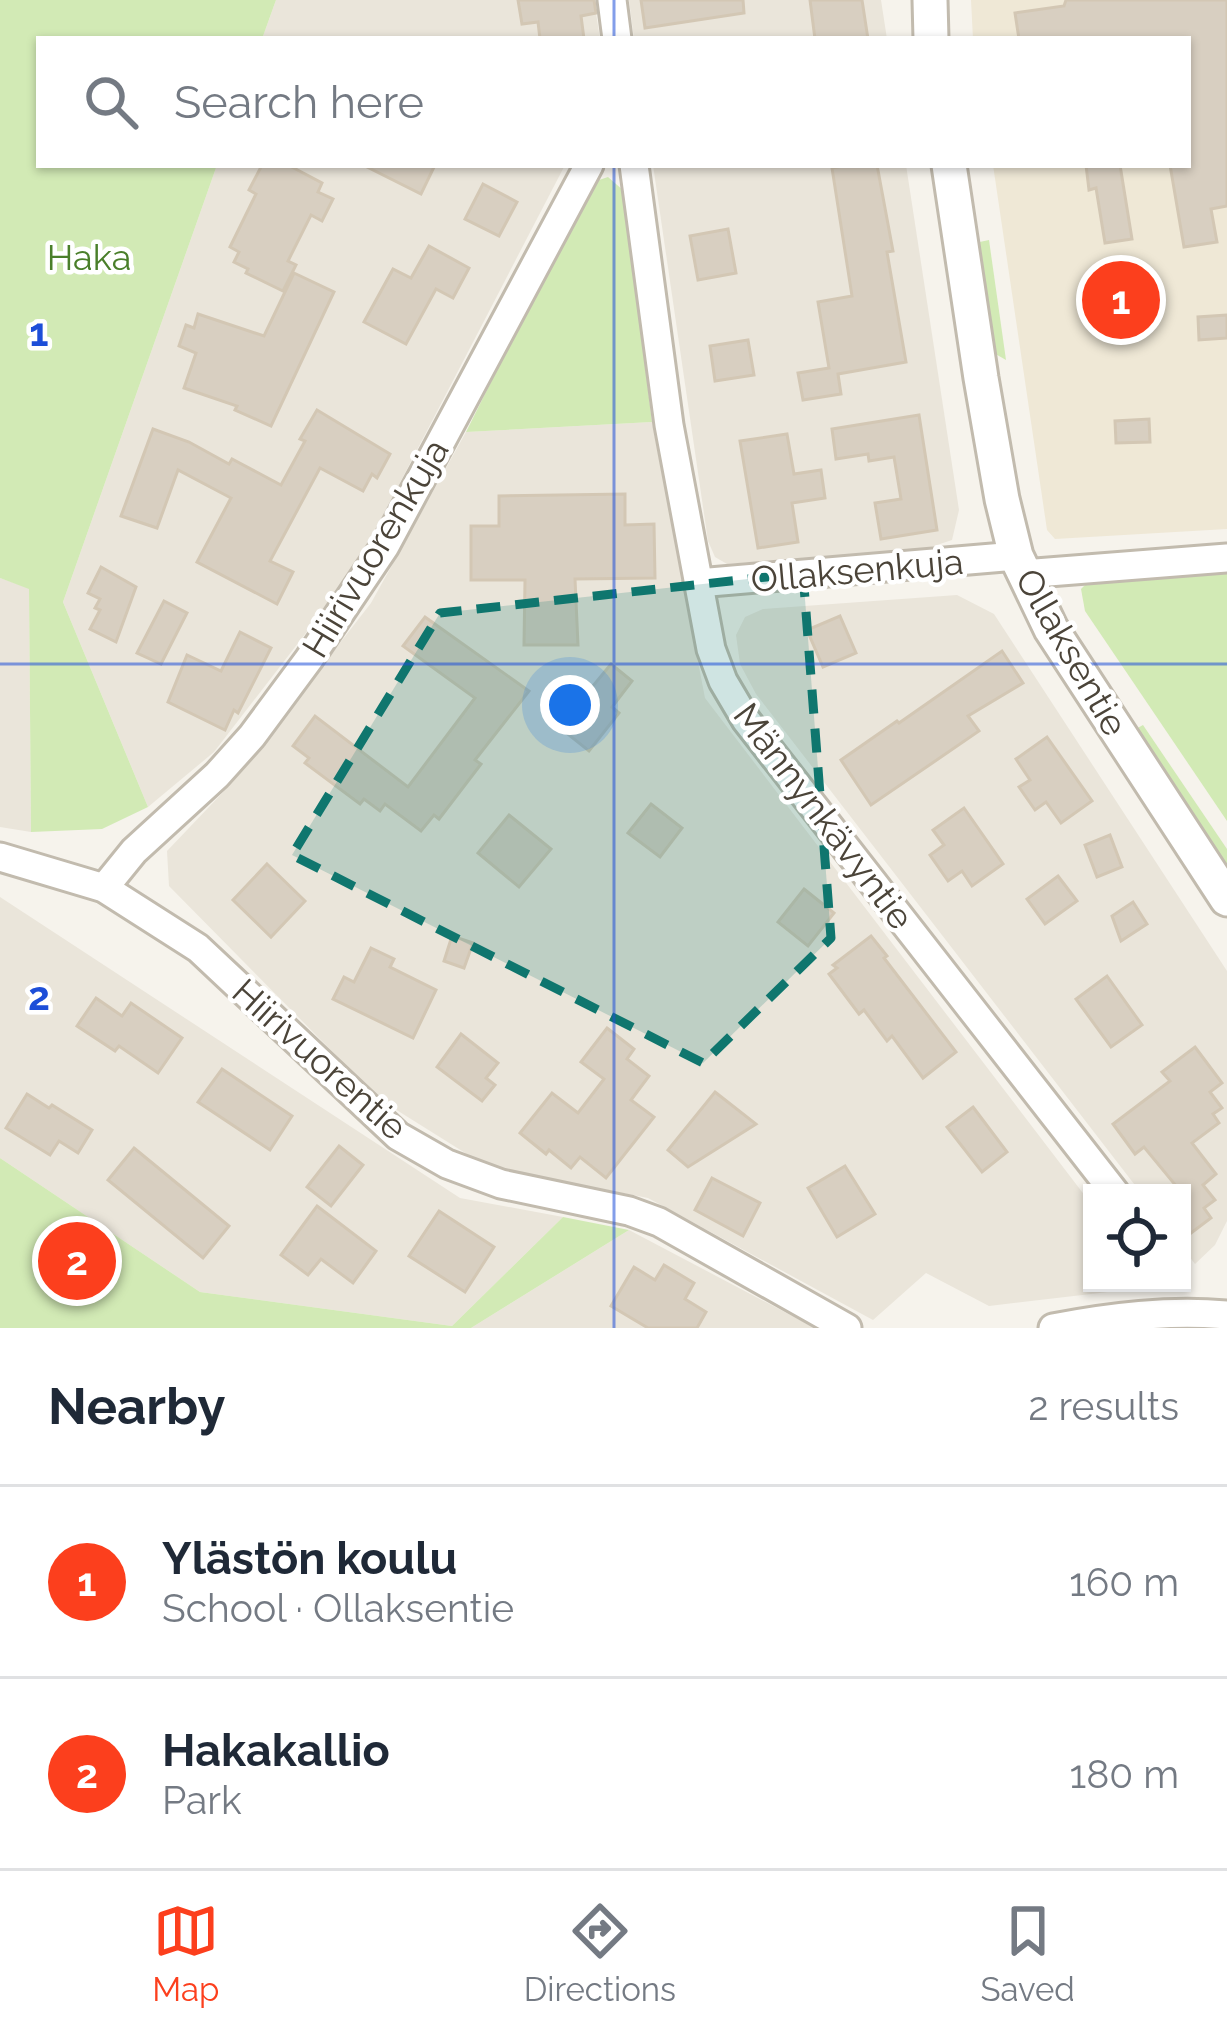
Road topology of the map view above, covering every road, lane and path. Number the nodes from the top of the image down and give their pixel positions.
1 (612, 0) edge
2 (930, 0) edge
3 (617, 36) edge
4 (931, 36) edge
5 (587, 168) edge
6 (634, 168) edge
7 (949, 168) edge
8 (1227, 558) edge
9 (1019, 565) junction
10 (698, 584) junction
11 (0, 857) edge
12 (104, 888) junction
13 (1227, 899) edge
14 (1108, 1184) edge
15 (1227, 1315) edge
16 (847, 1328) edge
17 (1053, 1328) edge

1 - 3 street
2 - 4 street
5 - 12 street, Hiirivuorenkuja
6 - 10 street, Männynkävyntie
7 - 9 street, Ollaksentie
8 - 9 street, Ollaksenkuja
9 - 10 street, Ollaksenkuja
9 - 13 street, Ollaksentie
10 - 14 street, Männynkävyntie
11 - 12 street, Hiirivuorentie
12 - 16 street, Hiirivuorentie
15 - 17 street

